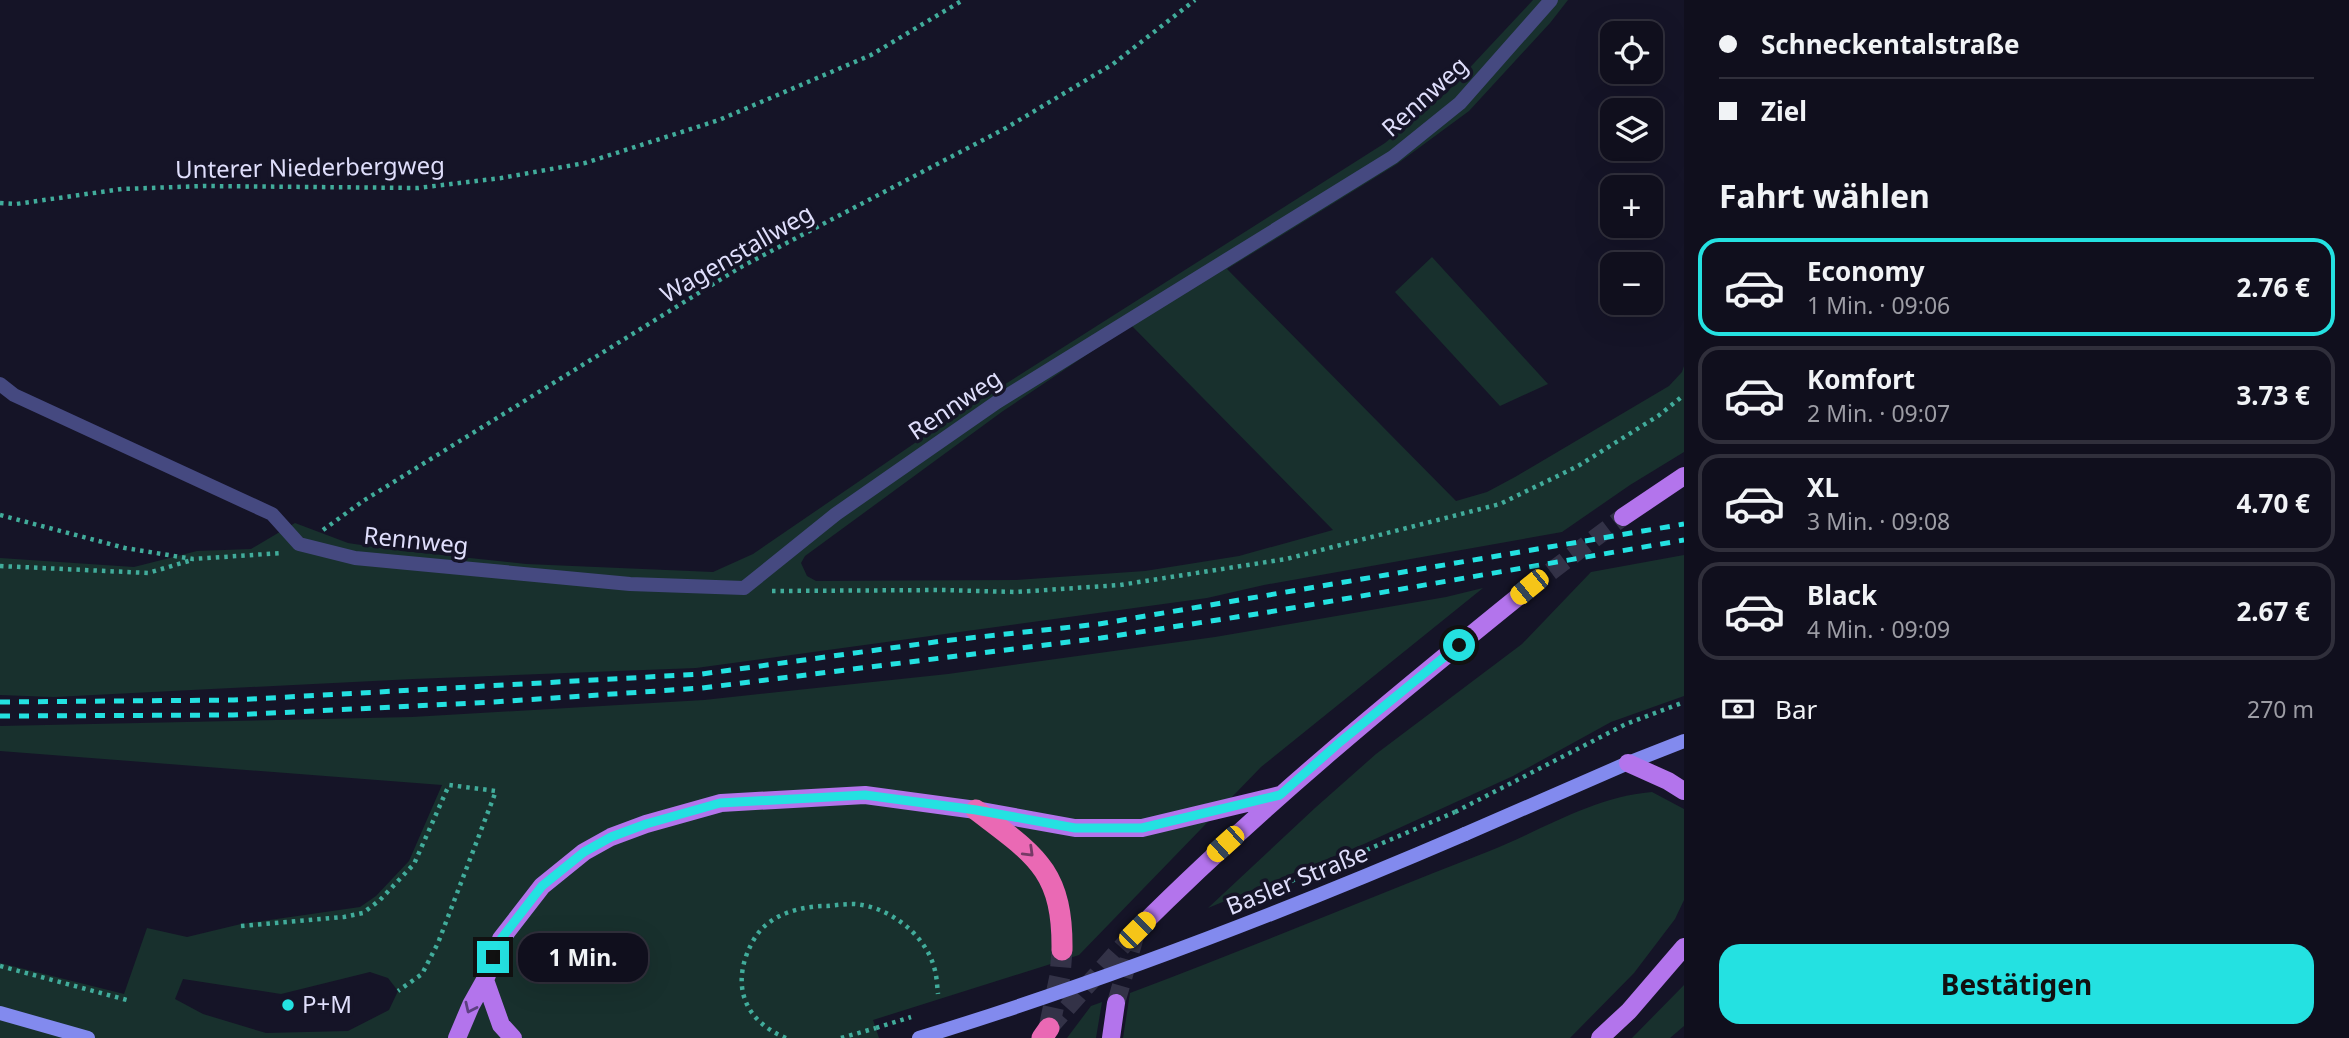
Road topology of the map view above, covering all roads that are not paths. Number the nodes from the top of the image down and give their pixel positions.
1 (1551, 0) edge
2 (0, 384) edge
3 (1684, 477) edge
4 (1623, 517) tunnel mouth
5 (1529, 587) tunnel mouth
6 (1684, 741) edge
7 (1628, 763) junction
8 (1684, 791) edge
9 (1280, 795) junction
10 (976, 810) junction
11 (1137, 930) tunnel mouth
12 (1684, 947) edge
13 (1062, 950) tunnel mouth
14 (485, 980) junction
15 (1116, 1003) tunnel mouth
16 (0, 1013) edge
17 (505, 1034) edge
18 (88, 1038) edge
19 (457, 1038) edge
20 (919, 1038) edge
21 (1111, 1038) edge
22 (1600, 1038) edge

1 - 2 street, Rennweg
3 - 4 main road
5 - 9 main road
6 - 7 main road, Basler Straße
7 - 8 main road
7 - 20 main road, Basler Straße, bridge
9 - 10 main road
9 - 11 main road
10 -> 13 highway
10 - 14 main road
12 - 22 main road
14 - 17 main road
14 -> 19 main road
15 - 21 main road
16 - 18 main road

